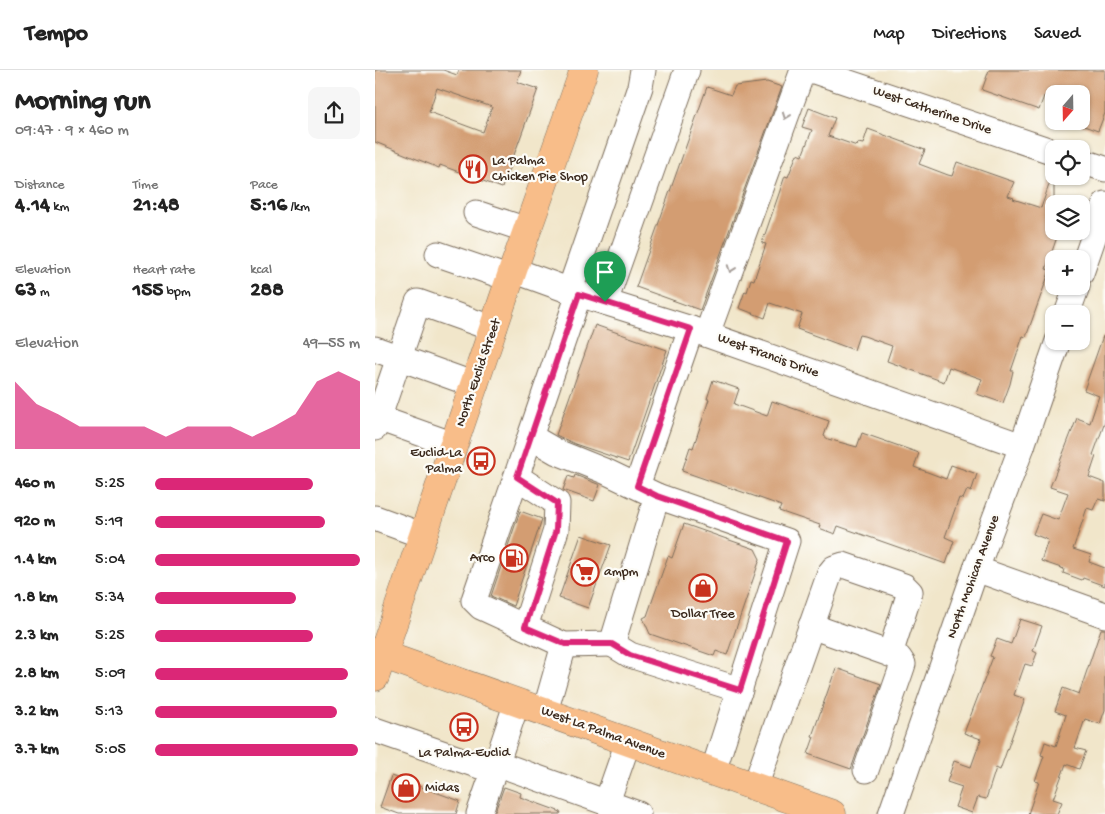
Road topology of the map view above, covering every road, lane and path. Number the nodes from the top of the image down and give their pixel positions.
1 (584, 70) edge
2 (643, 70) edge
3 (687, 70) edge
4 (803, 70) edge
5 (811, 70) edge
6 (1045, 149) edge
7 (1090, 164) edge
8 (1105, 169) edge
9 (1105, 204) edge
10 (476, 213) dead end
11 (527, 230) junction
12 (1089, 250) edge
13 (438, 254) dead end
14 (512, 275) junction
15 (574, 292) junction
16 (605, 302) junction
17 (494, 329) junction
18 (699, 332) junction
19 (375, 349) edge
20 (1055, 350) edge
21 (399, 358) junction
22 (475, 385) junction
23 (376, 421) edge
24 (531, 437) junction
25 (454, 445) junction
26 (1022, 446) junction
27 (517, 477) junction
28 (647, 491) junction
29 (375, 518) edge
30 (424, 536) junction
31 (976, 569) junction
32 (1105, 614) edge
33 (811, 626) junction
34 (525, 627) junction
35 (565, 644) junction
36 (612, 644) junction
37 (890, 654) junction
38 (378, 661) edge
39 (740, 690) junction
40 (517, 702) junction
41 (545, 712) junction
42 (375, 730) edge
43 (628, 742) junction
44 (495, 767) junction
45 (866, 770) dead end
46 (713, 772) junction
47 (755, 787) junction
48 (607, 802) junction
49 (787, 806) edge
50 (479, 814) edge
51 (638, 814) edge
52 (832, 814) edge
53 (891, 814) edge

1 - 11 main road, North Euclid Street
2 - 15 street
3 - 16 street
4 -> 18 street
5 - 6 street, West Catherine Drive
7 - 8 street
9 - 12 street
10 - 11 street
11 - 14 main road, North Euclid Street
13 - 14 street, West Francis Drive
14 - 15 street, West Francis Drive
14 - 17 main road, North Euclid Street
15 - 16 street, West Francis Drive
15 - 24 street
16 - 18 street, West Francis Drive
17 - 21 street
17 - 22 main road, North Euclid Street
18 - 26 street, West Francis Drive
18 - 28 street
19 - 21 street
20 - 26 street, North Mohican Avenue
21 - 22 street
21 - 23 street
22 - 25 main road, North Euclid Street
23 - 25 street
24 - 27 street
24 - 28 street
25 - 30 main road, North Euclid Street
26 - 31 street, North Mohican Avenue
27 - 34 street
27 - 34 street
28 - 36 street
28 - 39 street
29 - 30 street
30 - 38 main road, North Euclid Street
31 - 32 street
31 - 53 street, North Mohican Avenue
33 - 37 street
33 - 37 street
33 - 47 street
34 - 35 street
35 - 36 street
35 - 41 street
36 - 39 street
37 - 45 street
38 - 40 main road, West La Palma Avenue
39 - 46 street
40 - 41 main road, West La Palma Avenue
40 - 44 street
41 - 43 main road, West La Palma Avenue
42 - 44 street
43 - 46 main road, West La Palma Avenue
43 - 48 street
44 - 48 street
44 - 50 street
46 - 47 main road, West La Palma Avenue
47 - 49 main road, West La Palma Avenue
48 - 51 street
49 - 52 main road, West La Palma Avenue

